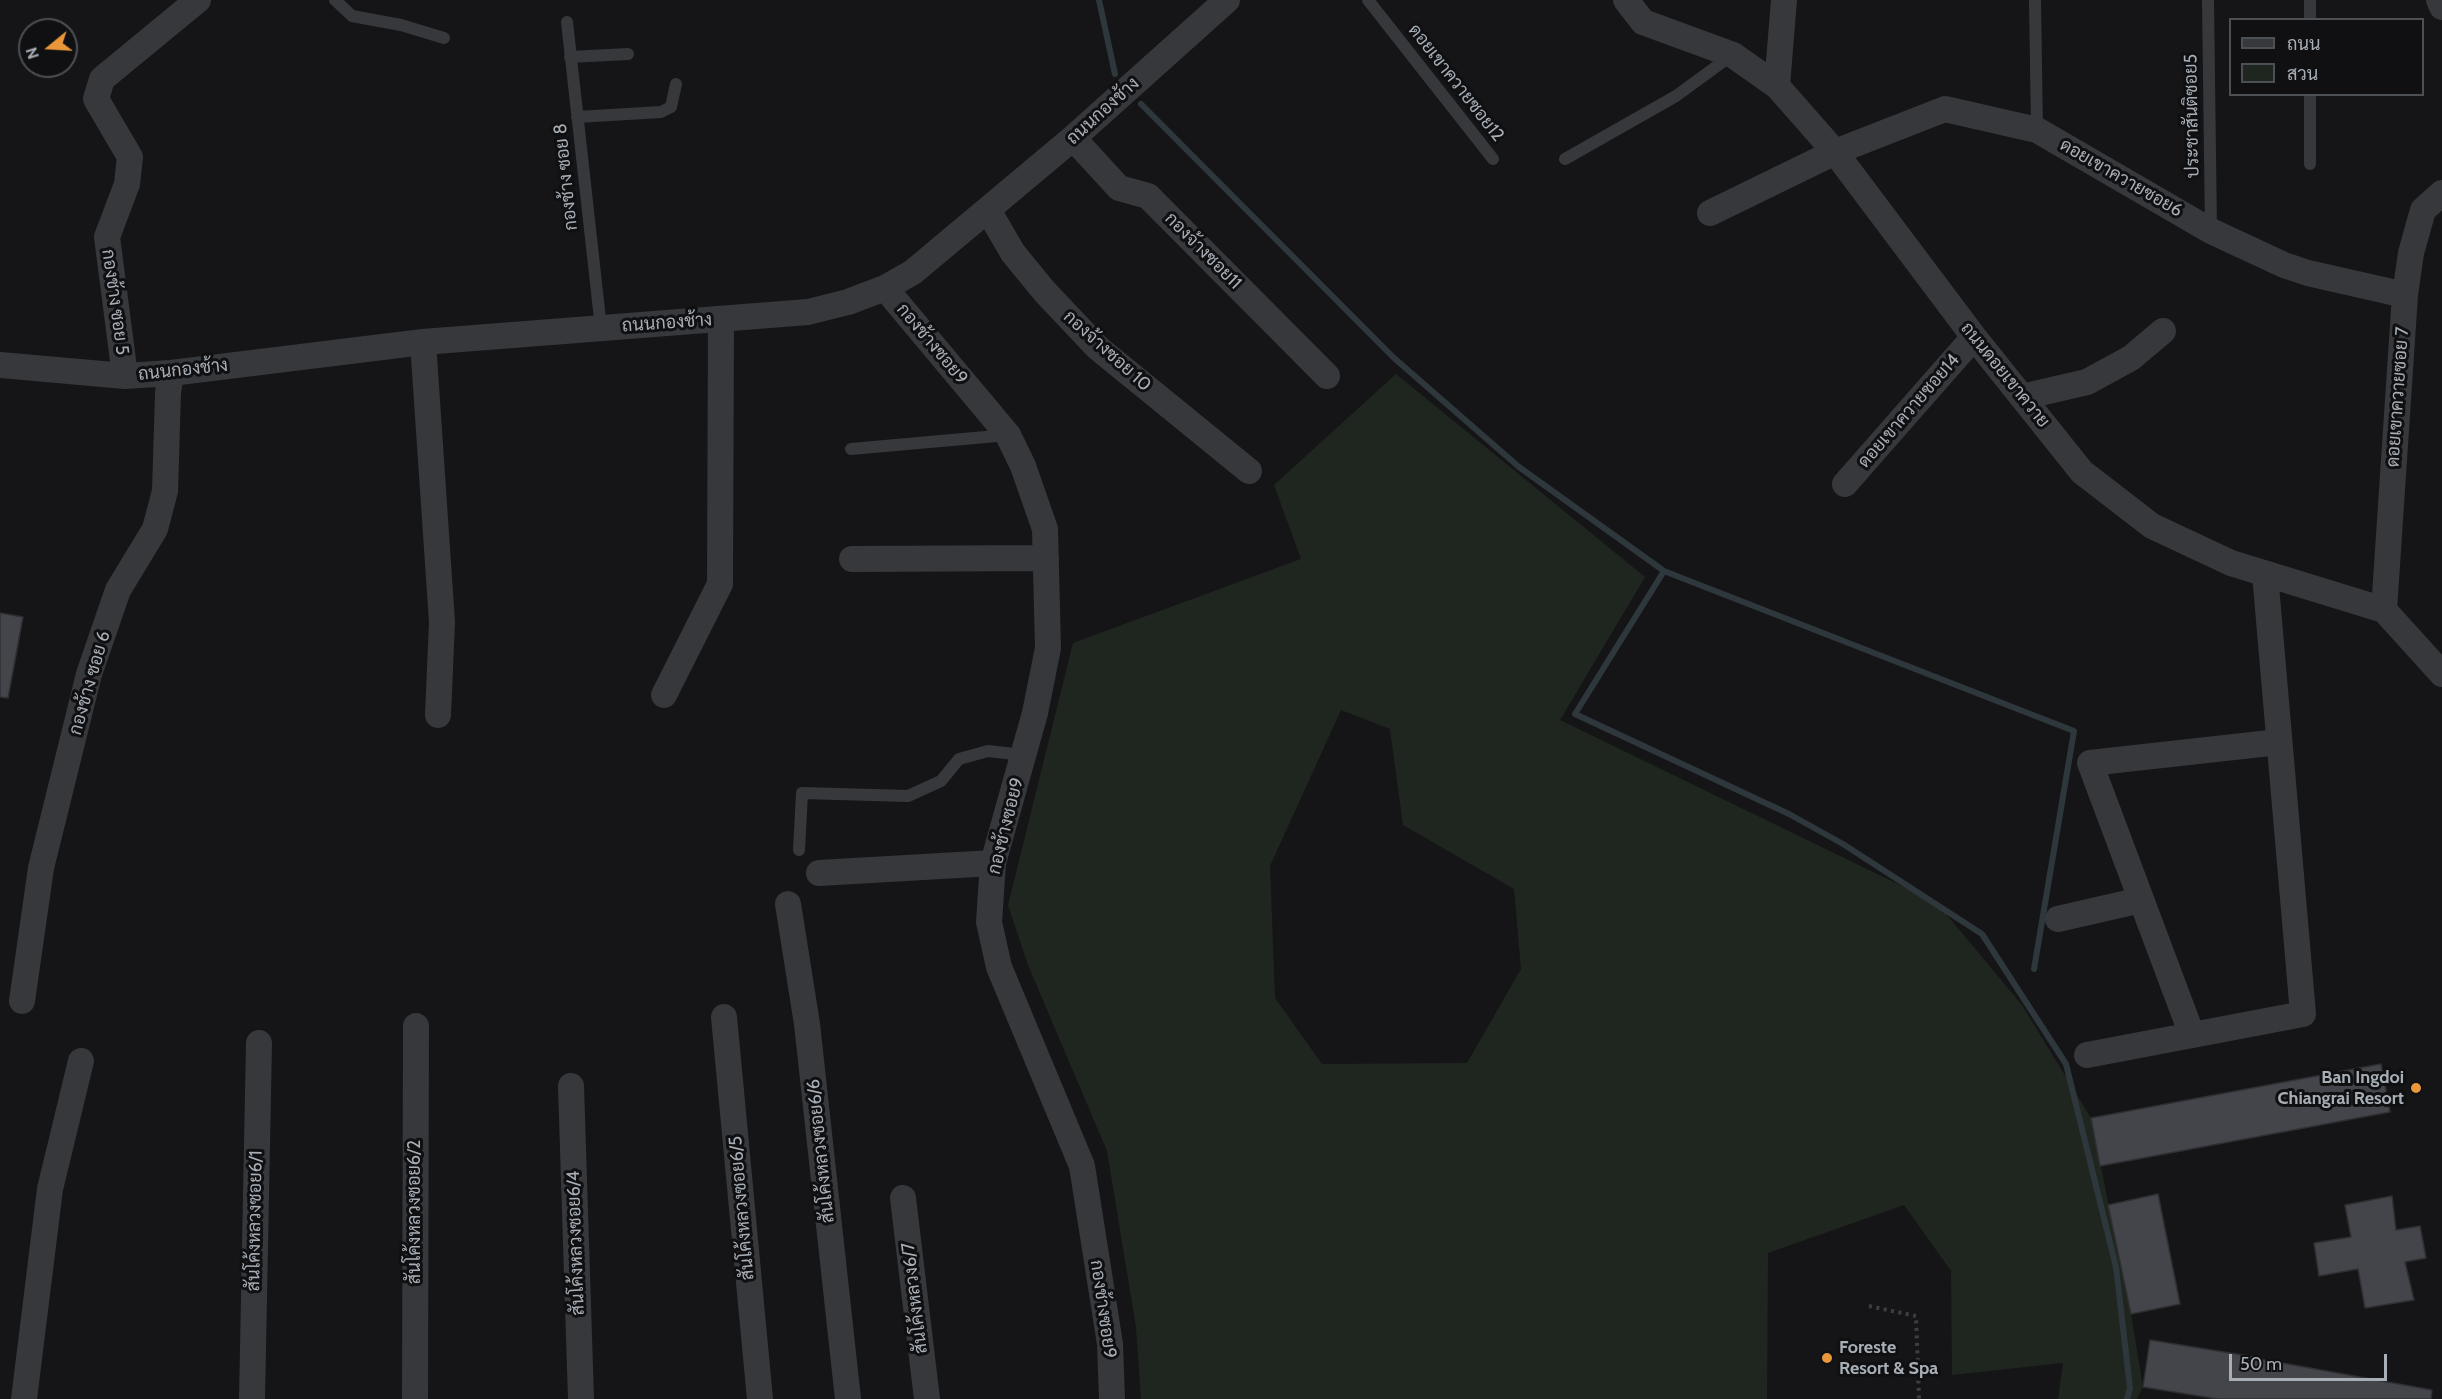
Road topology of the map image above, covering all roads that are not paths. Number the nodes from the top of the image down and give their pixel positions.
1 (198, 0) edge
2 (335, 0) edge
3 (1368, 0) edge
4 (1626, 0) edge
5 (1784, 0) edge
6 (2035, 0) edge
7 (2208, 0) edge
8 (2310, 0) edge
9 (2439, 0) edge
10 (1223, 2) edge
11 (2442, 7) edge
12 (2310, 18) edge
13 (567, 22) dead end
14 (444, 38) dead end
15 (628, 54) dead end
16 (1733, 55) junction
17 (570, 57) junction
18 (676, 84) dead end
19 (1777, 86) junction
20 (2310, 96) edge
21 (577, 117) junction
22 (2037, 130) junction
23 (1073, 138) junction
24 (1835, 152) junction
25 (1493, 159) dead end
26 (1565, 159) dead end
27 (2310, 164) dead end
28 (2442, 193) edge
29 (988, 210) junction
30 (1710, 213) dead end
31 (2211, 231) junction
32 (885, 288) junction
33 (2405, 295) junction
34 (721, 319) junction
35 (601, 328) junction
36 (2163, 330) dead end
37 (1974, 337) junction
38 (423, 342) junction
39 (0, 365) edge
40 (171, 373) junction
41 (125, 376) junction
42 (1327, 376) dead end
43 (2022, 397) junction
44 (1008, 435) junction
45 (851, 449) dead end
46 (1249, 471) dead end
47 (1845, 484) dead end
48 (1046, 558) junction
49 (852, 560) dead end
50 (2265, 574) junction
51 (2384, 610) junction
52 (2442, 674) edge
53 (664, 695) dead end
54 (438, 715) dead end
55 (2279, 742) junction
56 (1023, 755) junction
57 (799, 850) dead end
58 (993, 863) junction
59 (819, 873) dead end
60 (2141, 900) junction
61 (788, 904) dead end
62 (2058, 920) dead end
63 (22, 1001) dead end
64 (724, 1017) dead end
65 (416, 1026) dead end
66 (2192, 1035) junction
67 (259, 1043) dead end
68 (2087, 1054) dead end
69 (81, 1061) dead end
70 (571, 1086) dead end
71 (903, 1198) dead end
72 (24, 1399) edge
73 (252, 1399) edge
74 (415, 1399) edge
75 (581, 1399) edge
76 (760, 1399) edge
77 (848, 1399) edge
78 (927, 1399) edge
79 (1112, 1399) edge

1 - 41 street, กองช้าง ซอย 5
2 - 14 lane
3 - 25 lane, ดอยเขาควายซอย12
4 - 16 street, ถนนดอยเขาควาย
5 - 19 street
6 - 22 lane
7 - 31 lane, ประชาสันติซอย5
8 - 12 lane
9 - 11 street
10 - 23 street, ถนนกองช้าง
13 - 17 lane, กองช้าง ซอย 8
15 - 17 lane
16 - 19 street, ถนนดอยเขาควาย
16 - 26 lane
17 - 21 lane, กองช้าง ซอย 8
18 - 21 lane
19 - 24 street, ถนนดอยเขาควาย
20 - 27 lane
21 - 35 lane, กองช้าง ซอย 8
22 - 24 street, ดอยเขาควายซอย6
22 - 31 street, ดอยเขาควายซอย6
23 - 29 street, ถนนกองช้าง
23 - 42 street, กองจ้างซอย11
24 - 30 street, ดอยเขาควายซอย6
24 - 37 street, ถนนดอยเขาควาย
28 - 33 street, ดอยเขาควายซอย 7
29 - 32 street, ถนนกองช้าง
29 - 46 street, กองจ้างซอย 10
31 - 33 street, ดอยเขาควายซอย6
32 - 34 street, ถนนกองช้าง
32 - 44 street, กองช้างซอย9
33 - 51 street, ดอยเขาควายซอย 7
34 - 35 street, ถนนกองช้าง
34 - 53 street
35 - 38 street, ถนนกองช้าง
36 - 43 street
37 - 43 street, ถนนดอยเขาควาย
37 - 47 street, ดอยเขาควายซอย14
38 - 40 street, ถนนกองช้าง
38 - 54 street
39 - 41 street, ถนนกองช้าง
40 - 41 street, ถนนกองช้าง
40 - 63 street, กองช้าง ซอย 6
43 - 50 street, ถนนดอยเขาควาย
44 - 45 lane
44 - 48 street, กองช้างซอย9
48 - 49 street
48 - 56 street, กองช้างซอย9
50 - 51 street, ถนนดอยเขาควาย
50 - 55 street
51 - 52 street
55 - 60 street
55 - 66 street
56 - 57 lane
56 - 58 street, กองช้างซอย9
58 - 59 street
58 - 79 street, กองช้างซอย9
60 - 62 street
60 - 66 street
61 - 77 street, สันโค้งหลวงซอย6/6
64 - 76 street, สันโค้งหลวงซอย6/5
65 - 74 street, สันโค้งหลวงซอย6/2
66 - 68 street
67 - 73 street, สันโค้งหลวงซอย6/1
69 - 72 street
70 - 75 street, สันโค้งหลวงซอย6/4
71 - 78 street, สันโค้งหลวง6/7

